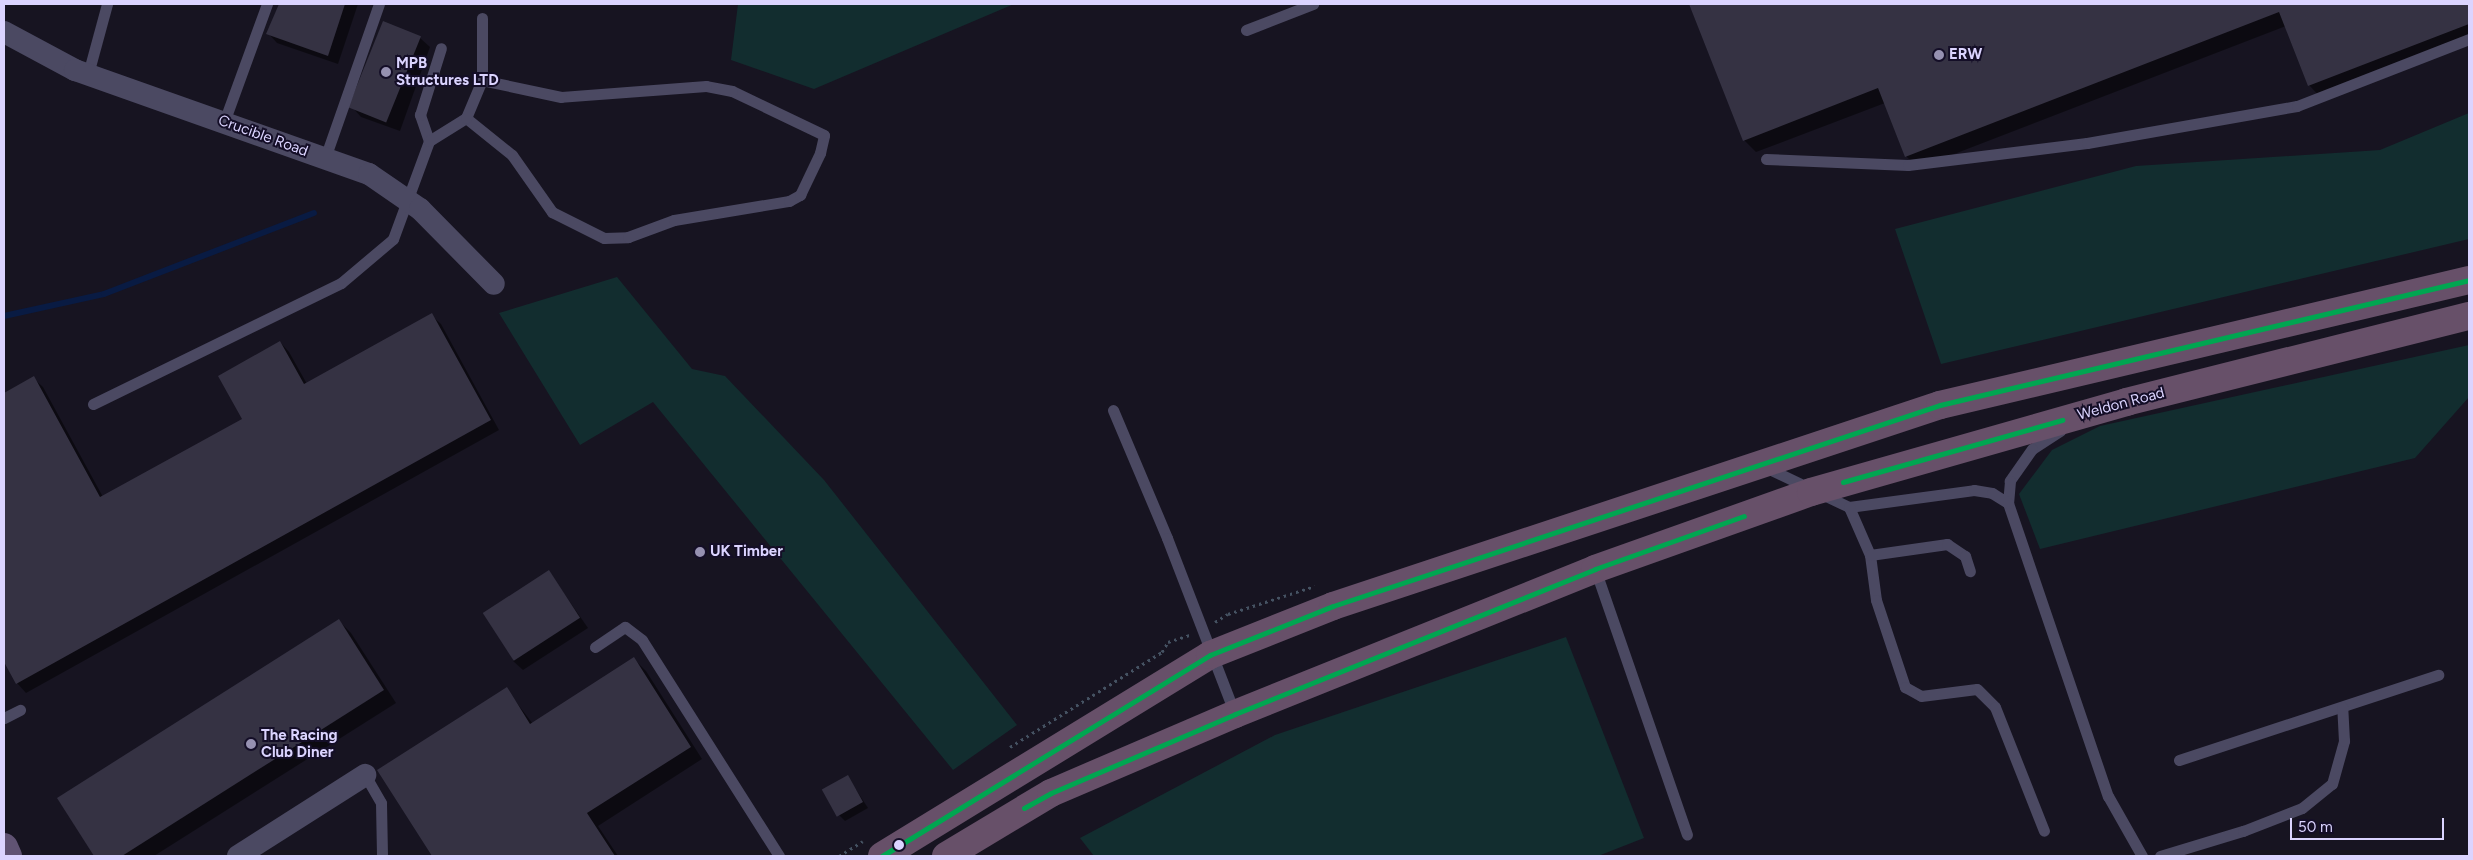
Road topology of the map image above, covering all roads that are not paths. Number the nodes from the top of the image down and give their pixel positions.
1 (107, 4) edge
2 (267, 4) edge
3 (379, 4) edge
4 (1313, 4) edge
5 (482, 18) dead end
6 (1246, 30) dead end
7 (4, 32) edge
8 (2469, 39) edge
9 (441, 48) dead end
10 (88, 74) junction
11 (482, 80) junction
12 (466, 118) junction
13 (224, 122) junction
14 (429, 142) junction
15 (325, 158) junction
16 (1766, 158) dead end
17 (406, 200) junction
18 (2469, 280) edge
19 (494, 284) dead end
20 (2469, 316) edge
21 (2126, 402) junction
22 (93, 404) dead end
23 (1113, 410) dead end
24 (1760, 465) junction
25 (1811, 492) junction
26 (2008, 502) junction
27 (1849, 507) junction
28 (1870, 555) junction
29 (1595, 569) junction
30 (1970, 571) dead end
31 (595, 646) dead end
32 (1210, 655) junction
33 (2438, 674) dead end
34 (2342, 707) junction
35 (20, 710) dead end
36 (1234, 714) junction
37 (4, 718) edge
38 (2179, 760) dead end
39 (365, 775) joint
40 (2044, 831) dead end
41 (1687, 834) dead end
42 (4, 848) edge
43 (8, 856) edge
44 (238, 856) edge
45 (382, 856) edge
46 (779, 856) edge
47 (882, 856) edge
48 (946, 856) edge
49 (2142, 856) edge
50 (2160, 856) edge

1 - 10 lane
2 - 13 lane
3 - 15 lane
4 - 6 lane
5 - 11 lane
7 - 10 street, Crucible Road
8 - 16 lane
9 - 14 lane
10 - 13 street, Crucible Road
11 - 12 lane
11 - 12 lane
12 - 14 lane
13 - 15 street, Crucible Road
14 - 17 lane
15 - 17 street, Crucible Road
17 - 19 street, Crucible Road
17 - 22 lane
18 - 24 highway
20 - 21 highway, Weldon Road
21 - 25 highway, Weldon Road
21 - 26 lane
23 - 32 lane
24 - 25 lane
24 - 32 highway
25 - 27 lane
25 - 29 highway, Weldon Road
26 - 27 lane
26 - 49 lane
27 - 28 lane
28 - 30 lane
28 - 40 lane
29 - 36 highway, Weldon Road
29 - 41 lane
31 - 46 lane
32 - 36 lane
32 - 47 highway
33 - 34 lane
34 - 38 lane
34 - 50 lane
35 - 37 lane
36 - 48 highway, Weldon Road
39 - 44 street
39 - 45 lane
42 - 43 main road

